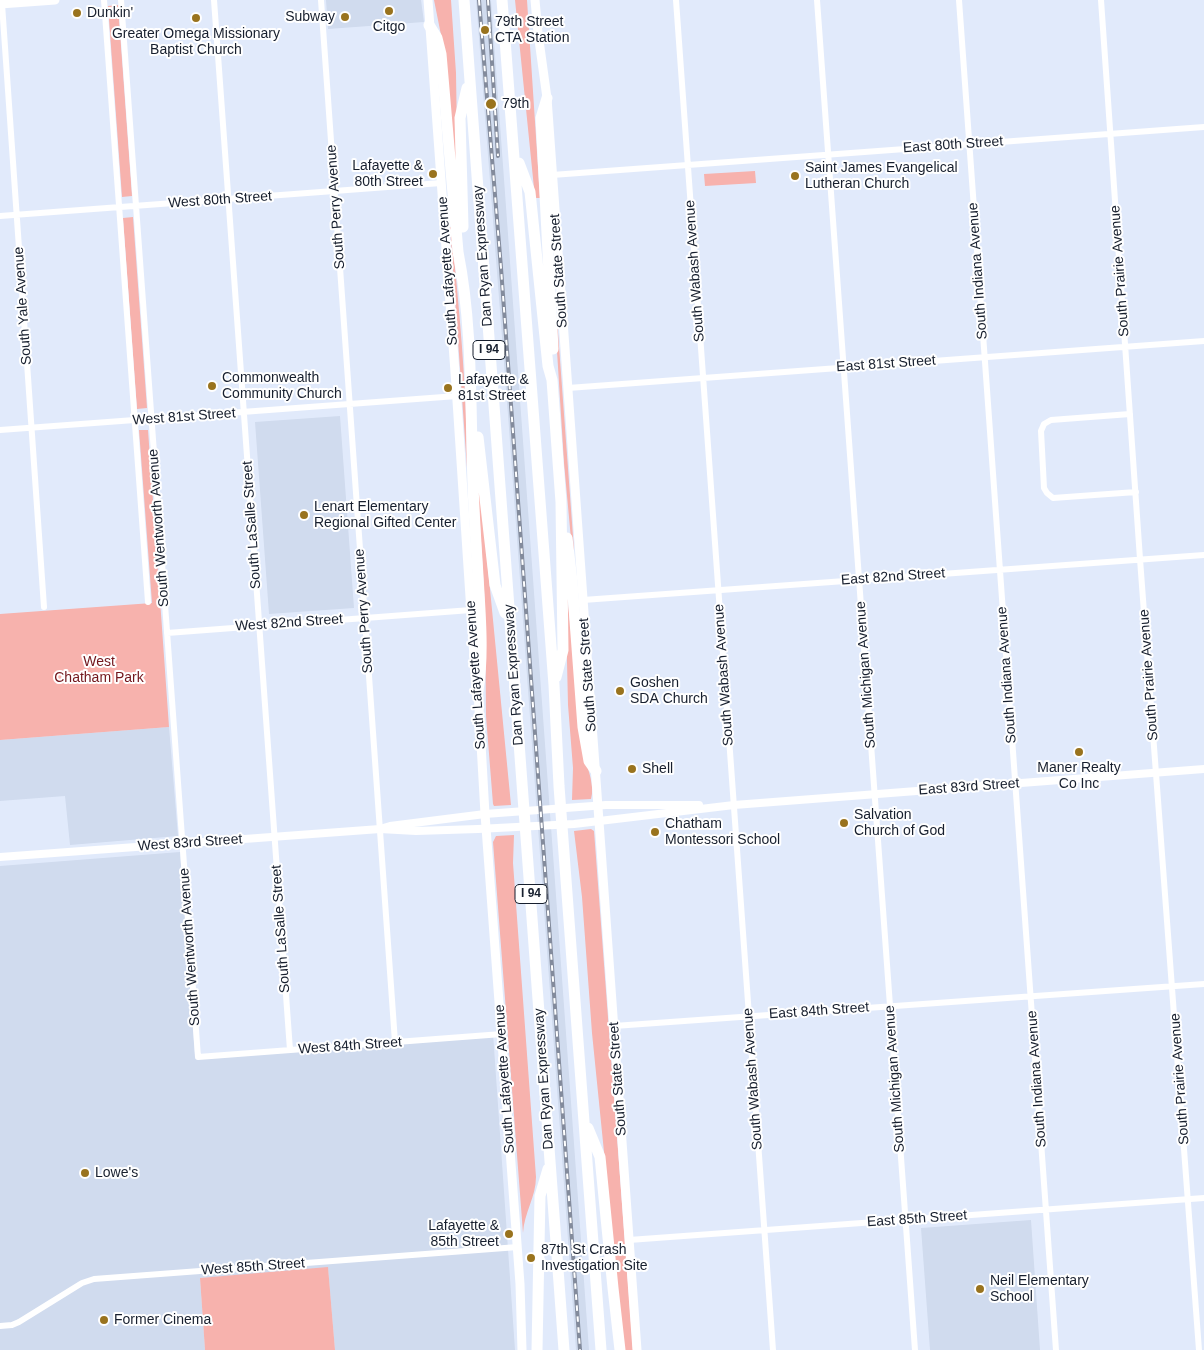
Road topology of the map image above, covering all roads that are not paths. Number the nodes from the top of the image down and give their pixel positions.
1 (55, 0) edge
2 (104, 0) edge
3 (121, 0) edge
4 (214, 0) edge
5 (321, 0) edge
6 (428, 0) edge
7 (464, 0) edge
8 (502, 0) edge
9 (535, 0) edge
10 (676, 0) edge
11 (817, 0) edge
12 (959, 0) edge
13 (1101, 0) edge
14 (1, 4) edge
15 (429, 25) junction
16 (470, 74) junction
17 (546, 98) junction
18 (1204, 126) edge
19 (1110, 134) junction
20 (969, 144) junction
21 (514, 150) junction
22 (828, 154) junction
23 (687, 165) junction
24 (552, 175) junction
25 (441, 183) junction
26 (335, 191) junction
27 (229, 199) junction
28 (136, 206) junction
29 (119, 208) junction
30 (17, 215) junction
31 (0, 216) edge
32 (462, 273) junction
33 (1204, 340) edge
34 (1126, 346) junction
35 (984, 357) junction
36 (844, 367) junction
37 (703, 378) junction
38 (552, 380) junction
39 (568, 388) junction
40 (472, 390) junction
41 (457, 396) junction
42 (350, 404) junction
43 (244, 412) junction
44 (1130, 414) junction
45 (151, 419) junction
46 (134, 420) junction
47 (32, 428) junction
48 (0, 430) edge
49 (1136, 492) junction
50 (561, 502) junction
51 (1204, 555) edge
52 (1140, 559) junction
53 (999, 570) junction
54 (859, 580) junction
55 (718, 590) junction
56 (583, 600) junction
57 (148, 602) dead end
58 (44, 607) dead end
59 (471, 610) junction
60 (365, 618) junction
61 (510, 625) junction
62 (259, 626) junction
63 (166, 633) junction
64 (554, 686) junction
65 (478, 691) junction
66 (1204, 770) edge
67 (596, 771) junction
68 (1157, 773) junction
69 (1015, 784) junction
70 (875, 794) junction
71 (734, 805) junction
72 (598, 806) junction
73 (485, 814) junction
74 (599, 821) junction
75 (380, 829) junction
76 (487, 829) junction
77 (274, 837) junction
78 (182, 843) junction
79 (0, 857) edge
80 (1204, 984) edge
81 (1173, 986) junction
82 (1031, 996) junction
83 (890, 1006) junction
84 (749, 1016) junction
85 (614, 1026) junction
86 (502, 1034) junction
87 (395, 1042) junction
88 (290, 1050) junction
89 (198, 1057) joint
90 (583, 1117) junction
91 (550, 1162) junction
92 (1204, 1198) edge
93 (1188, 1199) junction
94 (1046, 1209) junction
95 (906, 1220) junction
96 (764, 1230) junction
97 (629, 1240) junction
98 (518, 1247) junction
99 (0, 1326) edge
100 (522, 1350) edge
101 (537, 1350) edge
102 (564, 1350) edge
103 (601, 1350) edge
104 (620, 1350) edge
105 (637, 1350) edge
106 (773, 1350) edge
107 (915, 1350) edge
108 (1056, 1350) edge
109 (1199, 1350) edge

1 - 14 main road
2 - 29 street, South Wentworth Avenue
3 - 28 street, South Wentworth Avenue
4 - 27 street, South LaSalle Street
5 - 26 street, South Perry Avenue
6 - 15 main road, South Lafayette Avenue
7 - 16 highway, Dan Ryan Expressway / I 94
8 - 21 highway, I 94
9 - 17 main road, South State Street
10 - 23 street, South Wabash Avenue
11 - 22 street, South Michigan Avenue
12 - 20 street, South Indiana Avenue
13 - 19 street, South Prairie Avenue
14 - 30 street, South Yale Avenue
15 - 25 main road, South Lafayette Avenue
15 - 32 highway
16 - 32 highway
16 - 61 highway, Dan Ryan Expressway / I 94
17 - 24 main road, South State Street
17 - 38 highway
18 - 19 street, East 80th Street
19 - 20 street, East 80th Street
19 - 34 street, South Prairie Avenue
20 - 22 street, East 80th Street
20 - 35 street, South Indiana Avenue
21 - 38 highway
21 - 64 highway, I 94
22 - 23 street, East 80th Street
22 - 36 street, South Michigan Avenue
23 - 24 street, East 80th Street
23 - 37 street, South Wabash Avenue
24 - 39 main road, South State Street
25 - 26 street, West 80th Street
25 - 41 main road, South Lafayette Avenue
26 - 27 street, West 80th Street
26 - 42 street, South Perry Avenue
27 - 28 street, West 80th Street
27 - 43 street, South LaSalle Street
28 - 29 street, West 80th Street
28 - 45 street, South Wentworth Avenue
29 - 30 street, West 80th Street
29 - 46 street, South Wentworth Avenue
30 - 31 street, West 80th Street
30 - 47 street, South Yale Avenue
32 - 40 highway
33 - 34 street, East 81st Street
34 - 35 street, East 81st Street
34 - 44 street, South Prairie Avenue
35 - 36 street, East 81st Street
35 - 53 street, South Indiana Avenue
36 - 37 street, East 81st Street
36 - 54 street, South Michigan Avenue
37 - 39 street, East 81st Street
37 - 55 street, South Wabash Avenue
38 - 50 highway
39 - 56 main road, South State Street
40 - 61 highway
40 - 65 highway
41 - 42 street, West 81st Street
41 - 59 main road, South Lafayette Avenue
42 - 43 street, West 81st Street
42 - 60 street, South Perry Avenue
43 - 45 street, West 81st Street
43 - 62 street, South LaSalle Street
44 - 49 street, South Prairie Avenue
44 - 49 street
45 - 46 street, West 81st Street
45 - 63 street, South Wentworth Avenue
46 - 47 street, West 81st Street
46 - 57 street, South Wentworth Avenue
47 - 48 street, West 81st Street
47 - 58 street, South Yale Avenue
49 - 52 street, South Prairie Avenue
50 - 64 highway
50 - 67 highway
51 - 52 street, East 82nd Street
52 - 53 street, East 82nd Street
52 - 68 street, South Prairie Avenue
53 - 54 street, East 82nd Street
53 - 69 street, South Indiana Avenue
54 - 55 street, East 82nd Street
54 - 70 street, South Michigan Avenue
55 - 56 street, East 82nd Street
55 - 71 street, South Wabash Avenue
56 - 67 main road, South State Street
59 - 60 street, West 82nd Street
59 - 65 main road, South Lafayette Avenue
60 - 62 street, West 82nd Street
60 - 75 street, South Perry Avenue
61 - 91 highway, Dan Ryan Expressway / I 94
62 - 63 street, West 82nd Street
62 - 77 street, South LaSalle Street
63 - 78 street, South Wentworth Avenue
64 - 90 highway, I 94
65 - 73 main road, South Lafayette Avenue
66 - 68 street, East 83rd Street
67 - 72 main road, South State Street
68 - 69 street, East 83rd Street
68 - 81 street, South Prairie Avenue
69 - 70 street, East 83rd Street
69 - 82 street, South Indiana Avenue
70 - 71 street, East 83rd Street
70 - 83 street, South Michigan Avenue
71 - 72 street, East 83rd Street
71 - 74 street, East 83rd Street
71 - 84 street, South Wabash Avenue
72 - 73 street, West 83rd Street
72 - 74 main road, South State Street
73 - 75 street, West 83rd Street
73 - 76 main road, South Lafayette Avenue
74 - 76 street, West 83rd Street
74 - 85 main road, South State Street
75 - 76 street, West 83rd Street
75 - 77 street, West 83rd Street
75 - 87 street, South Perry Avenue
76 - 86 main road, South Lafayette Avenue
77 - 78 street, West 83rd Street
77 - 88 street, South LaSalle Street
78 - 79 street, West 83rd Street
78 - 89 street, South Wentworth Avenue
80 - 81 street, East 84th Street
81 - 82 street, East 84th Street
81 - 93 street, South Prairie Avenue
82 - 83 street, East 84th Street
82 - 94 street, South Indiana Avenue
83 - 84 street, East 84th Street
83 - 95 street, South Michigan Avenue
84 - 85 street, East 84th Street
84 - 96 street, South Wabash Avenue
85 - 97 main road, South State Street
86 - 87 street, West 84th Street
86 - 98 main road, South Lafayette Avenue
87 - 88 street, West 84th Street
88 - 89 street, West 84th Street
90 - 103 highway, I 94
90 - 104 highway
91 - 101 highway
91 - 102 highway, Dan Ryan Expressway / I 94
92 - 93 street, East 85th Street
93 - 94 street, East 85th Street
93 - 109 street, South Prairie Avenue
94 - 95 street, East 85th Street
94 - 108 street, South Indiana Avenue
95 - 96 street, East 85th Street
95 - 107 street, South Michigan Avenue
96 - 97 street, East 85th Street
96 - 106 street, South Wabash Avenue
97 - 105 main road, South State Street
98 - 99 street, West 85th Street
98 - 100 main road, South Lafayette Avenue

